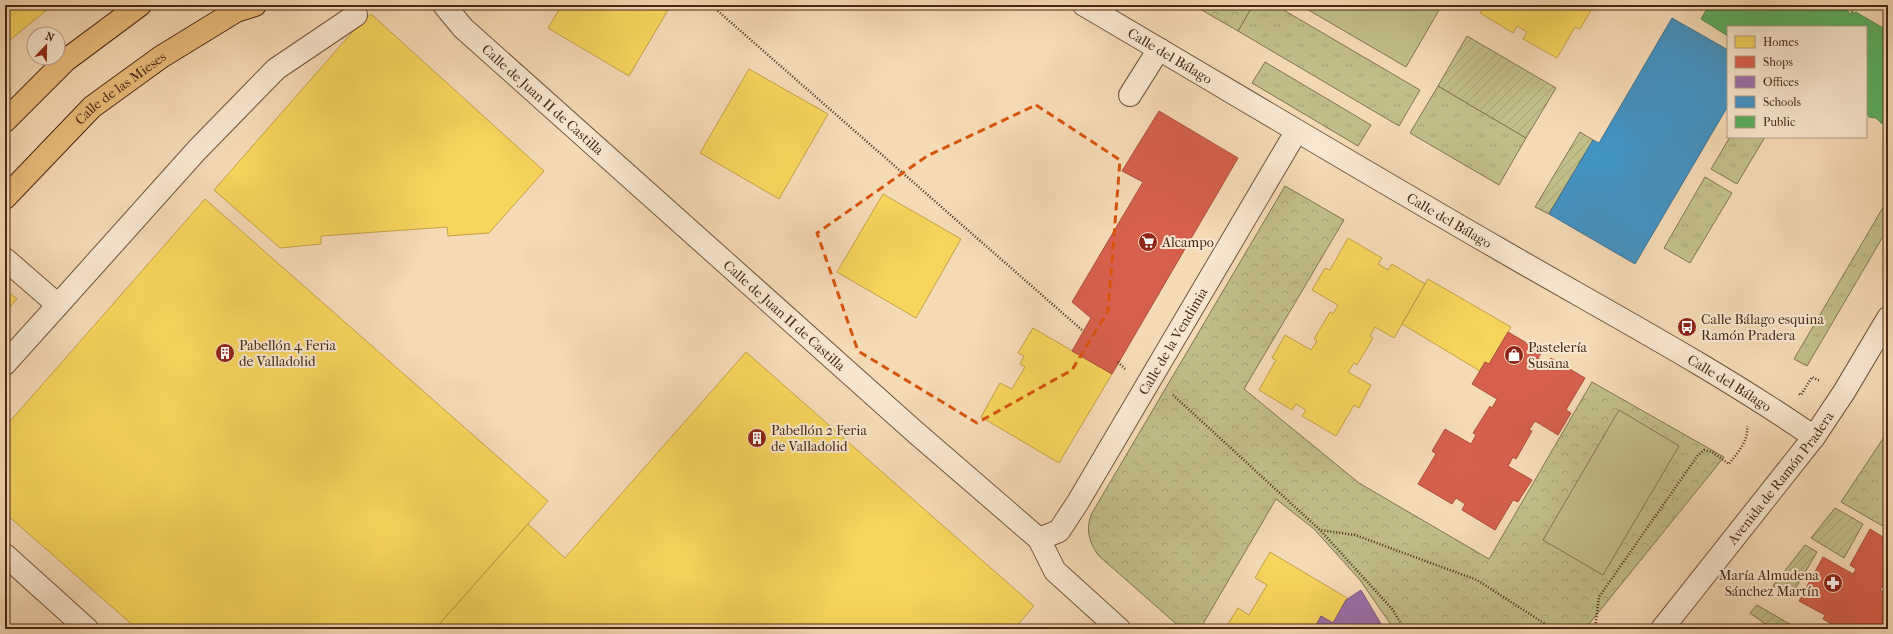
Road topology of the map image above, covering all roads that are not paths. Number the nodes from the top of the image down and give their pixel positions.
1 (140, 5) edge
2 (255, 5) edge
3 (444, 5) edge
4 (1084, 5) edge
5 (356, 15) dead end
6 (1159, 49) junction
7 (1130, 95) dead end
8 (5, 121) edge
9 (1296, 132) junction
10 (5, 198) edge
11 (5, 259) edge
12 (58, 305) junction
13 (1888, 318) edge
14 (5, 364) edge
15 (1814, 437) junction
16 (1039, 539) junction
17 (5, 555) edge
18 (87, 629) edge
19 (1119, 629) edge
20 (1662, 629) edge

1 - 8 main road
2 - 10 main road, Calle de las Mieses
3 - 16 street, Calle de Juan II de Castilla
4 - 6 street, Calle del Bálago
5 - 12 street
6 - 7 street
6 - 9 street, Calle del Bálago
9 - 15 street, Calle del Bálago
9 - 16 street, Calle de la Vendimia
11 - 12 street
12 - 14 street
13 - 15 street, Avenida de Ramón Pradera
15 - 20 street, Avenida de Ramón Pradera
16 - 19 street, Calle de Juan II de Castilla
17 - 18 street

